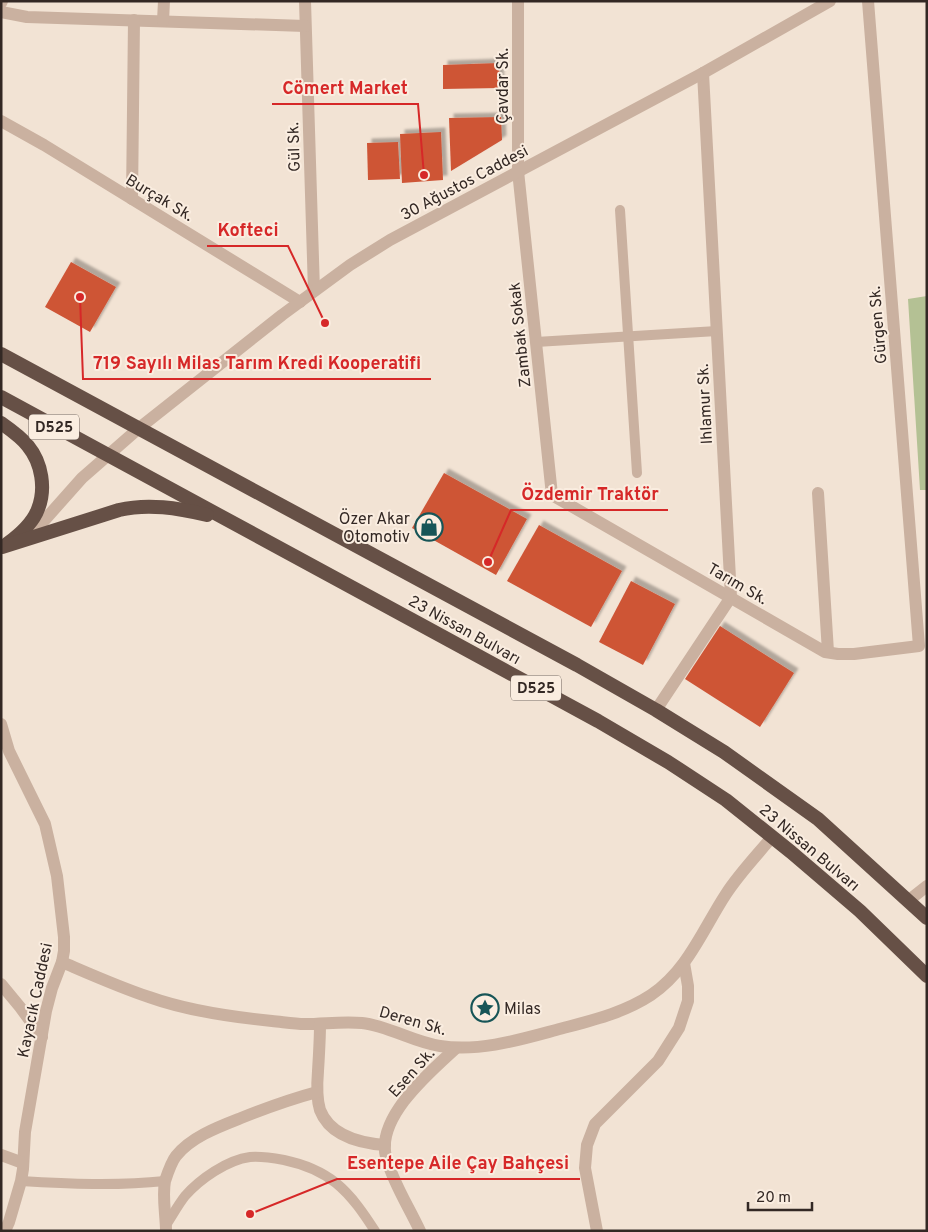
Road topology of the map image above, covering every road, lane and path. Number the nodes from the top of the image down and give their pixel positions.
1 (164, 1) edge
2 (305, 1) edge
3 (518, 1) edge
4 (830, 1) edge
5 (868, 1) edge
6 (1, 12) edge
7 (134, 20) junction
8 (163, 21) junction
9 (305, 26) junction
10 (703, 73) junction
11 (1, 121) edge
12 (518, 171) junction
13 (132, 199) junction
14 (620, 210) dead end
15 (314, 291) junction
16 (300, 302) junction
17 (716, 332) junction
18 (628, 337) junction
19 (536, 342) junction
20 (1, 354) edge
21 (1, 397) edge
22 (1, 423) edge
23 (138, 428) junction
24 (107, 455) junction
25 (637, 473) dead end
26 (818, 493) dead end
27 (552, 495) joint
28 (224, 519) junction
29 (2, 548) edge
30 (731, 598) junction
31 (919, 646) joint
32 (828, 652) junction
33 (656, 710) junction
34 (1, 724) edge
35 (772, 837) junction
36 (927, 886) edge
37 (908, 901) junction
38 (927, 918) edge
39 (62, 962) junction
40 (684, 963) junction
41 (927, 976) edge
42 (1, 984) edge
43 (320, 1024) junction
44 (42, 1037) junction
45 (456, 1048) junction
46 (317, 1092) junction
47 (385, 1145) junction
48 (1, 1155) edge
49 (24, 1163) junction
50 (21, 1181) junction
51 (165, 1181) junction
52 (166, 1228) edge
53 (4, 1231) edge
54 (375, 1231) edge
55 (420, 1231) edge
56 (597, 1231) edge

1 - 8 street
2 - 9 street, Gül Sk.
3 - 12 street, Çavdar Sk.
4 - 10 street, 30 Ağustos Caddesi
5 - 31 street, Gürgen Sk.
6 - 7 street
7 - 8 street
7 - 13 street
8 - 9 street
9 - 15 street, Gül Sk.
10 - 12 street, 30 Ağustos Caddesi
10 - 17 street, Ihlamur Sk.
11 - 13 street, Burçak Sk.
12 - 15 street, 30 Ağustos Caddesi
12 - 19 street, Zambak Sokak
13 - 16 street, Burçak Sk.
14 - 18 lane
15 - 16 street, 30 Ağustos Caddesi
16 - 23 street, 30 Ağustos Caddesi
17 - 18 lane
17 - 30 street, Ihlamur Sk.
18 - 19 lane
18 - 25 lane
19 - 27 street, Zambak Sokak
20 - 23 highway, D525
21 - 24 highway, D525
22 - 29 highway
23 - 24 street, 30 Ağustos Caddesi
23 - 33 highway, 23 Nissan Bulvarı / D525
24 - 28 highway, 23 Nissan Bulvarı / D525
24 - 29 street, 30 Ağustos Caddesi
26 - 32 street
27 - 30 street, Tarım Sk.
28 - 29 highway
28 - 35 highway, 23 Nissan Bulvarı / D525
30 - 32 street, Tarım Sk.
30 - 33 street
31 - 32 street, Tarım Sk.
33 - 37 highway, 23 Nissan Bulvarı / D525
34 - 39 street, Kayacık Caddesi
35 - 40 street, Deren Sk.
35 - 41 highway, 23 Nissan Bulvarı / D525
36 - 37 street
37 - 38 highway, 23 Nissan Bulvarı / D525
39 - 43 street, Deren Sk.
39 - 44 street, Kayacık Caddesi
40 - 45 street, Deren Sk.
40 - 56 street
42 - 44 street
43 - 45 street, Deren Sk.
43 - 46 street
44 - 49 street, Kayacık Caddesi
45 - 47 street, Esen Sk.
46 - 47 street
46 - 51 street
47 - 55 street, Esen Sk.
48 - 49 street
49 - 50 street, Kayacık Caddesi
50 - 51 lane
50 - 53 street, Kayacık Caddesi
51 - 52 street
52 - 54 lane

